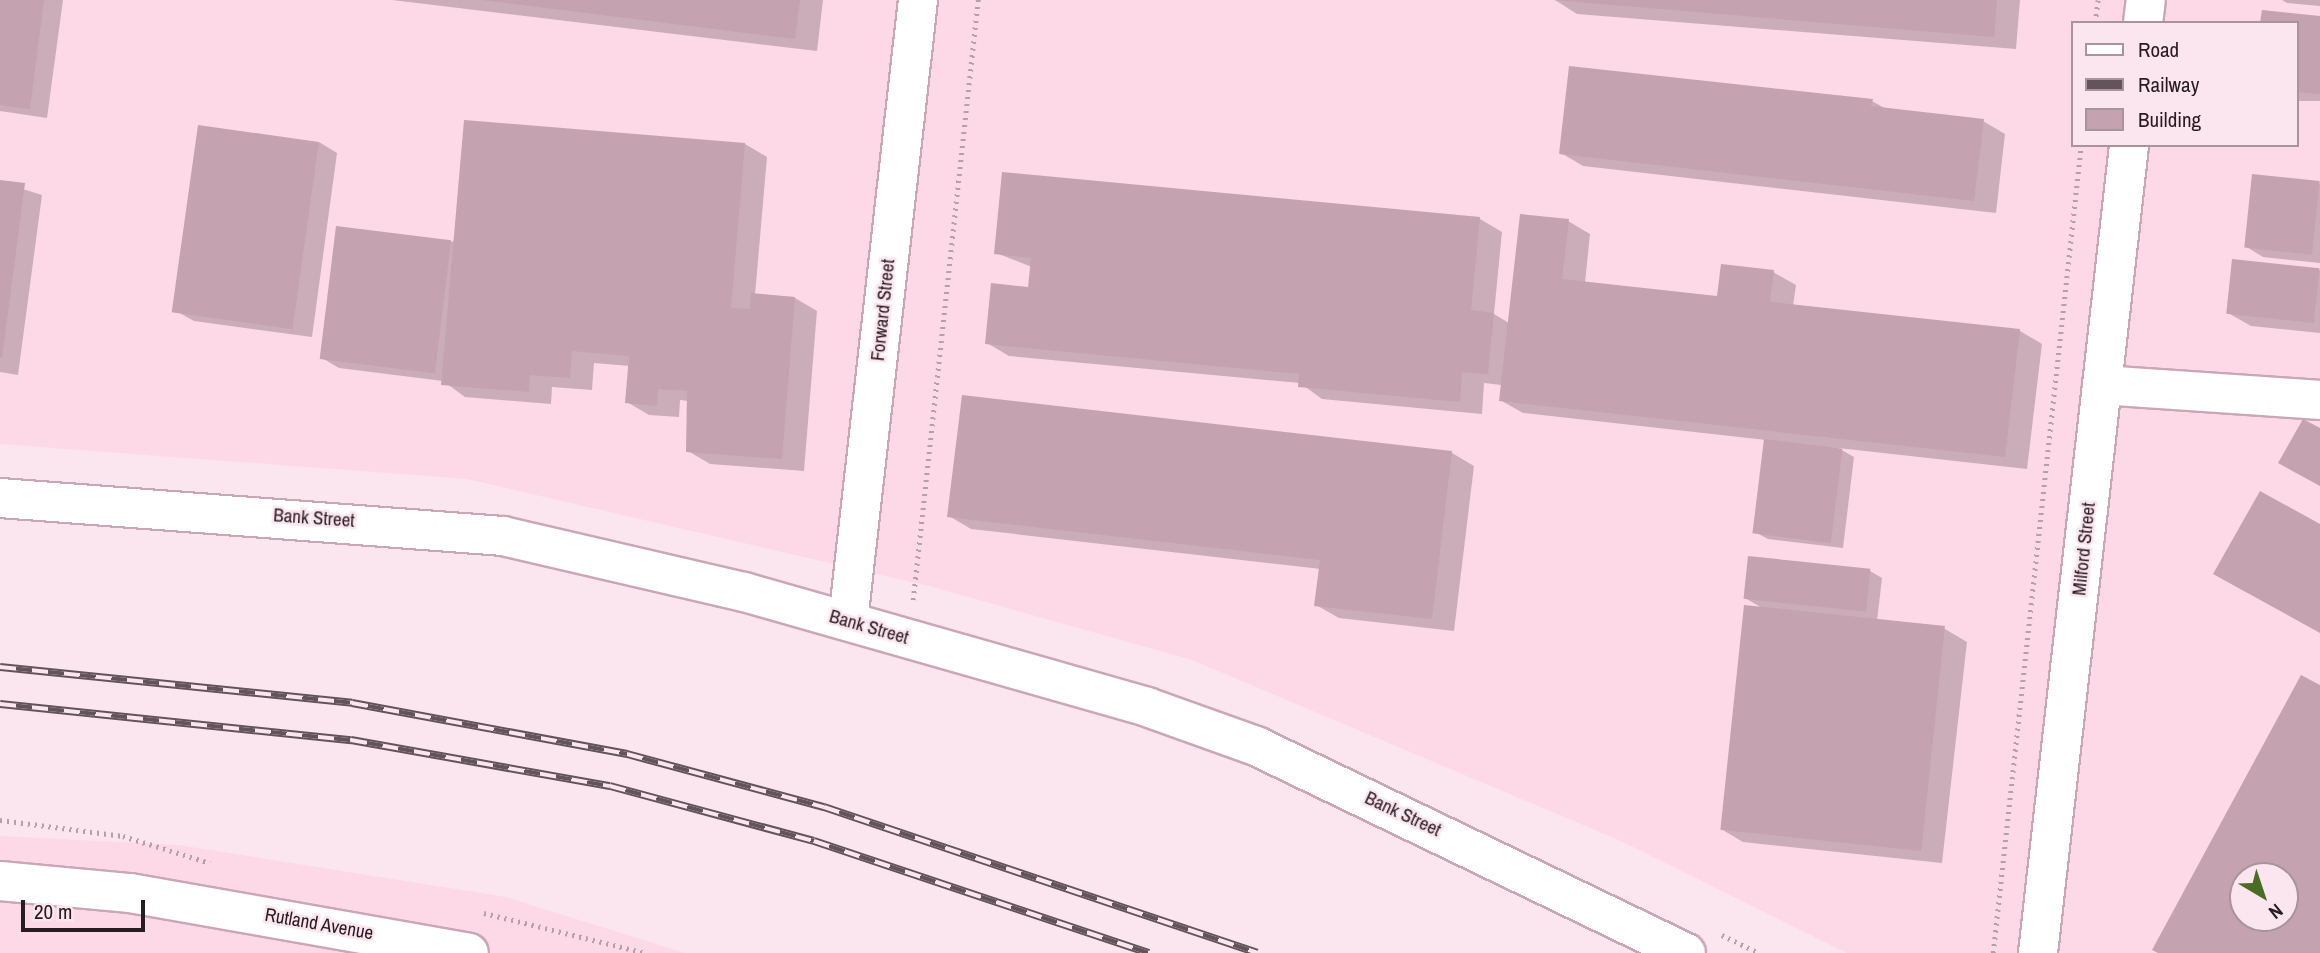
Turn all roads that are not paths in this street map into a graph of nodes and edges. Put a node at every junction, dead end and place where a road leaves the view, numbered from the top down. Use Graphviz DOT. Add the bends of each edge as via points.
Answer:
graph roads {
  1 [pos="918,0"];
  2 [pos="2146,0"];
  3 [pos="2143,21"];
  4 [pos="2129,147"];
  5 [pos="2102,385"];
  6 [pos="2320,400"];
  7 [pos="0,498"];
  8 [pos="848,621"];
  9 [pos="0,881"];
  10 [pos="1698,941"];
  11 [pos="469,953"];
  12 [pos="2038,953"];
  1 -- 8 [label="street, Forward Street"];
  2 -- 3 [label="street"];
  4 -- 5 [label="street, Milford Street"];
  5 -- 6 [label="street"];
  5 -- 12 [label="street, Milford Street"];
  7 -- 8 [label="street, Bank Street" via="503,536"];
  8 -- 10 [label="street, Bank Street" via="1147,707 1256,746"];
  9 -- 11 [label="street, Rutland Avenue" via="130,893"];
}
